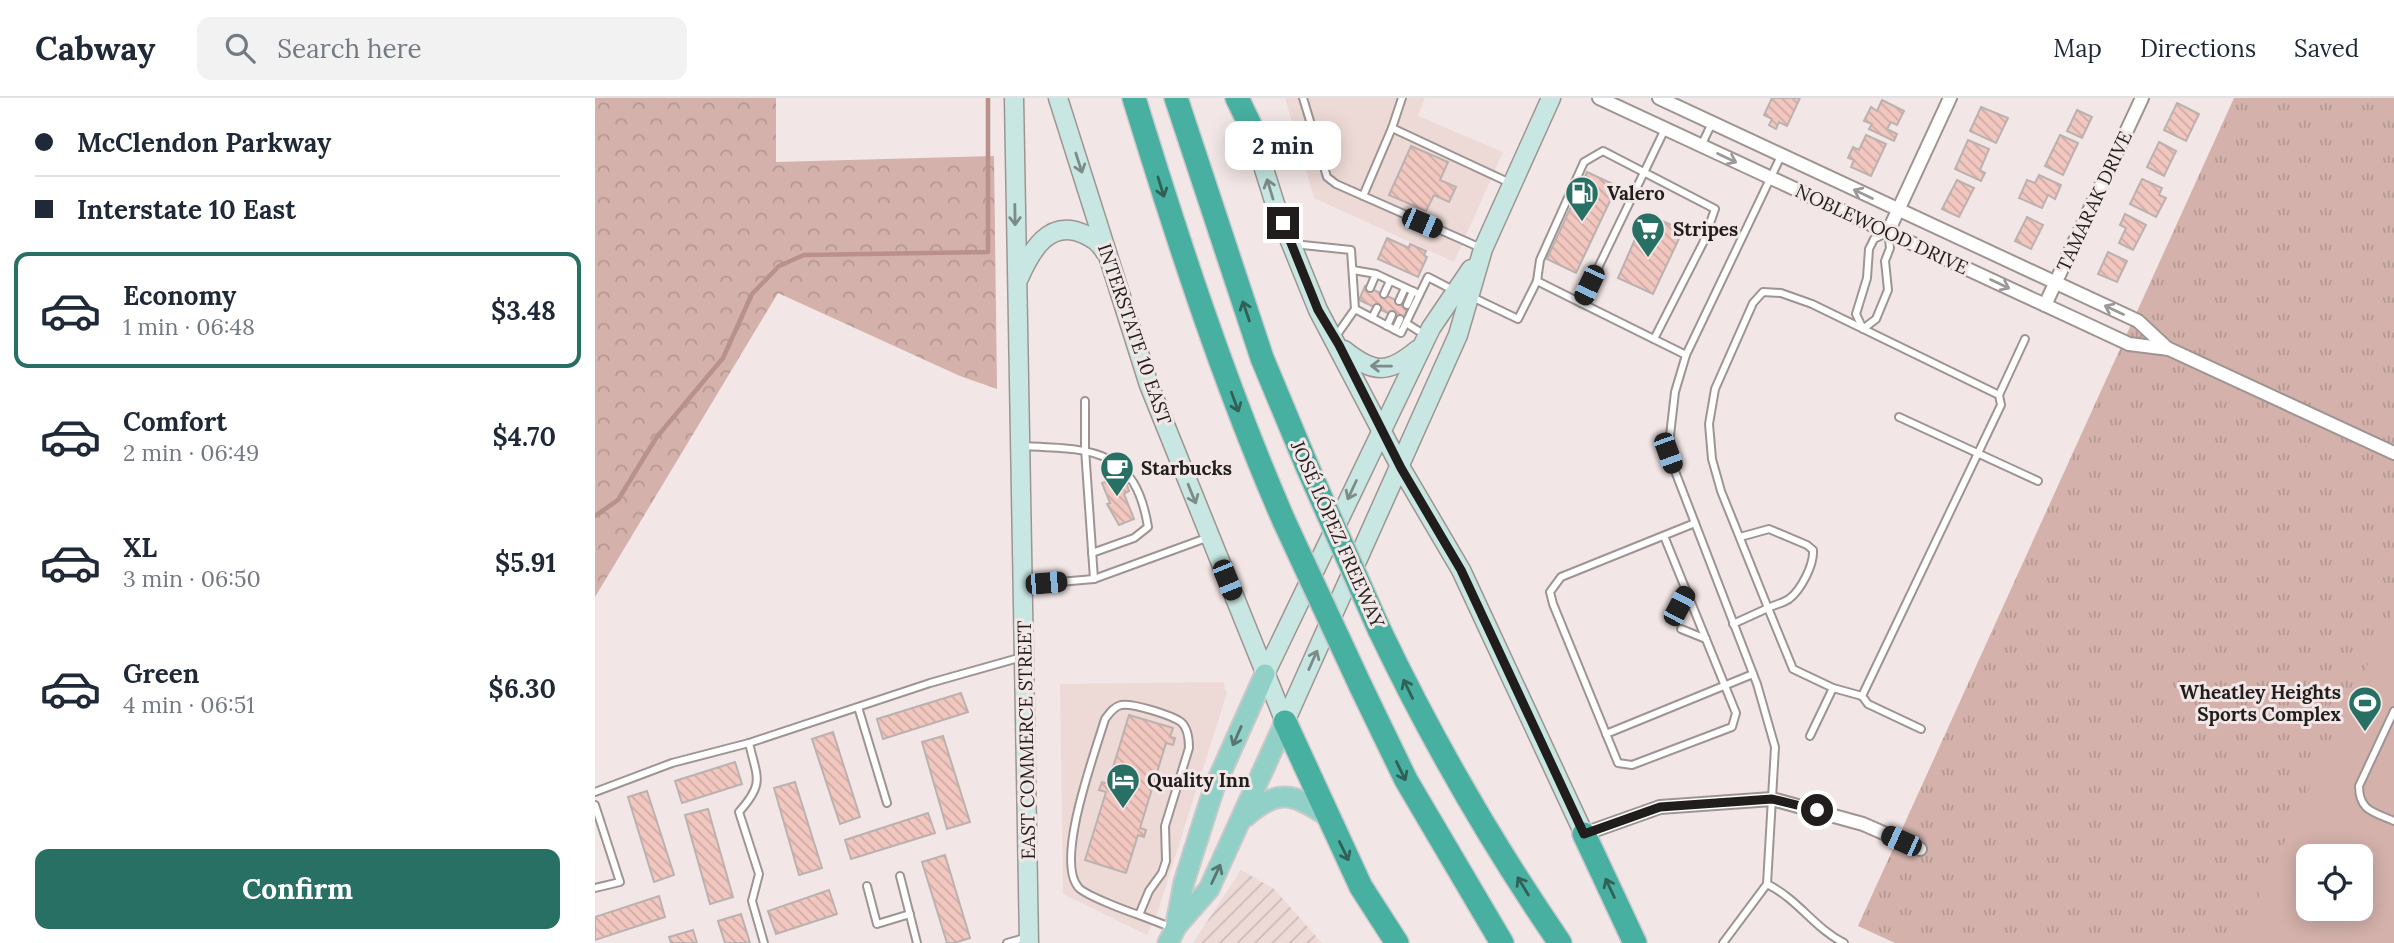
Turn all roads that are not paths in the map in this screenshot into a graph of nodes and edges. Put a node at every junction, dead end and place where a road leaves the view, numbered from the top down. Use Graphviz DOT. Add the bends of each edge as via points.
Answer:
graph roads {
  1 [pos="1014,98"];
  2 [pos="1058,98"];
  3 [pos="1134,98"];
  4 [pos="1176,98"];
  5 [pos="1239,98"];
  6 [pos="1303,98"];
  7 [pos="1402,98"];
  8 [pos="1551,98"];
  9 [pos="1599,98"];
  10 [pos="1659,98"];
  11 [pos="1950,98"];
  12 [pos="2142,98"];
  13 [pos="1712,123"];
  14 [pos="1392,128"];
  15 [pos="1665,129"];
  16 [pos="1253,131"];
  17 [pos="1701,146"];
  18 [pos="1781,156"];
  19 [pos="1643,174"];
  20 [pos="1771,178"];
  21 [pos="1511,184"];
  22 [pos="1363,196"];
  23 [pos="1898,210"];
  24 [pos="1888,232"];
  25 [pos="1291,244"];
  26 [pos="1482,253"];
  27 [pos="1109,259"];
  28 [pos="1353,270"];
  29 [pos="1375,274"];
  30 [pos="1390,281"];
  31 [pos="1537,281"];
  32 [pos="2056,283"];
  33 [pos="1016,285"];
  34 [pos="1370,288"];
  35 [pos="1405,288"];
  36 [pos="1416,293"];
  37 [pos="1463,294"];
  38 [pos="1384,295"];
  39 [pos="1399,301"];
  40 [pos="1363,302"];
  41 [pos="1581,303"];
  42 [pos="2045,304"];
  43 [pos="1407,305"];
  44 [pos="1377,308"];
  45 [pos="1357,310"];
  46 [pos="1392,315"];
  47 [pos="1372,318"];
  48 [pos="1403,321"];
  49 [pos="1387,326"];
  50 [pos="1863,330"];
  51 [pos="1654,339"];
  52 [pos="2025,339"];
  53 [pos="1425,340"];
  54 [pos="1337,342"];
  55 [pos="2169,349"];
  56 [pos="1686,355"];
  57 [pos="1999,395"];
  58 [pos="1085,401"];
  59 [pos="1899,417"];
  60 [pos="1381,428"];
  61 [pos="1019,446"];
  62 [pos="1085,449"];
  63 [pos="1979,453"];
  64 [pos="2394,453"];
  65 [pos="1401,468"];
  66 [pos="2038,481"];
  67 [pos="1695,523"];
  68 [pos="1664,536"];
  69 [pos="1209,537"];
  70 [pos="1739,537"];
  71 [pos="1092,553"];
  72 [pos="1094,579"];
  73 [pos="1022,585"];
  74 [pos="1687,592"];
  75 [pos="1768,608"];
  76 [pos="1677,618"];
  77 [pos="1733,624"];
  78 [pos="1681,629"];
  79 [pos="1706,639"];
  80 [pos="1024,656"];
  81 [pos="1265,674"];
  82 [pos="1753,674"];
  83 [pos="1725,686"];
  84 [pos="1832,688"];
  85 [pos="1862,696"];
  86 [pos="857,707"];
  87 [pos="2394,711"];
  88 [pos="1285,722"];
  89 [pos="1921,729"];
  90 [pos="1607,734"];
  91 [pos="1810,736"];
  92 [pos="749,743"];
  93 [pos="595,792"];
  94 [pos="1772,799"];
  95 [pos="887,803"];
  96 [pos="595,805"];
  97 [pos="1327,816"];
  98 [pos="1242,820"];
  99 [pos="2394,821"];
  100 [pos="1584,834"];
  101 [pos="1920,849"];
  102 [pos="900,876"];
  103 [pos="1767,884"];
  104 [pos="867,886"];
  105 [pos="595,888"];
  106 [pos="910,914"];
  107 [pos="1139,915"];
  108 [pos="1171,936"];
  109 [pos="1029,940"];
  110 [pos="764,943"];
  111 [pos="917,943"];
  112 [pos="1007,943"];
  113 [pos="1397,943"];
  114 [pos="1502,943"];
  115 [pos="1560,943"];
  116 [pos="1635,943"];
  117 [pos="1723,943"];
  118 [pos="1845,943"];
  1 -- 33 [label="main road, EAST COMMERCE STREET, one-way"];
  2 -- 27 [label="main road, INTERSTATE 10 EAST, one-way"];
  3 -- 114 [label="highway, one-way, bridge" via="1183,258 1248,438 1284,521 1406,780"];
  115 -- 4 [label="highway, JOSÉ LÓPEZ FREEWAY, one-way, bridge" via="1450,767 1379,629 1262,358"];
  5 -- 16 [label="highway"];
  6 -- 22 [label="lane" via="1327,177"];
  7 -- 14 [label="lane"];
  8 -- 21 [label="main road"];
  9 -- 15 [label="street, NOBLEWOOD DRIVE"];
  10 -- 13 [label="street, NOBLEWOOD DRIVE"];
  11 -- 23 [label="street"];
  12 -- 32 [label="street, TAMARAK DRIVE"];
  13 -- 17 [label="lane"];
  13 -- 18 [label="street, NOBLEWOOD DRIVE"];
  14 -- 21 [label="lane"];
  14 -- 22 [label="lane"];
  15 -- 17 [label="street, NOBLEWOOD DRIVE"];
  15 -- 19 [label="lane"];
  25 -- 16 [label="main road, one-way"];
  17 -- 20 [label="street, NOBLEWOOD DRIVE, one-way"];
  18 -- 20 [label="lane"];
  23 -- 18 [label="street, NOBLEWOOD DRIVE, one-way"];
  19 -- 31 [label="lane" via="1603,151 1584,162 1541,260"];
  19 -- 41 [label="lane"];
  19 -- 51 [label="lane" via="1715,209 1703,243"];
  20 -- 24 [label="street, NOBLEWOOD DRIVE"];
  20 -- 56 [label="lane"];
  21 -- 26 [label="main road"];
  22 -- 26 [label="lane"];
  23 -- 24 [label="street"];
  23 -- 32 [label="street, NOBLEWOOD DRIVE"];
  24 -- 42 [label="street, NOBLEWOOD DRIVE, one-way"];
  24 -- 50 [label="lane" via="1888,290 1876,319"];
  24 -- 50 [label="lane" via="1874,239 1870,249 1856,314"];
  25 -- 28 [label="lane" via="1351,250"];
  25 -- 54 [label="main road" via="1318,310"];
  26 -- 37 [label="main road"];
  27 -- 33 [label="main road" via="1098,241 1074,230 1061,230 1038,245"];
  27 -- 69 [label="main road, INTERSTATE 10 EAST, one-way" via="1149,385"];
  28 -- 29 [label="lane"];
  28 -- 45 [label="lane"];
  29 -- 30 [label="lane"];
  29 -- 34 [label="lane"];
  30 -- 35 [label="lane"];
  30 -- 38 [label="lane"];
  31 -- 37 [label="lane" via="1517,319"];
  31 -- 41 [label="lane"];
  32 -- 42 [label="street, TAMARAK DRIVE"];
  55 -- 32 [label="street, NOBLEWOOD DRIVE, one-way" via="2138,321"];
  33 -- 61 [label="main road, EAST COMMERCE STREET"];
  35 -- 36 [label="lane"];
  35 -- 39 [label="lane"];
  36 -- 37 [label="lane" via="1428,277"];
  36 -- 43 [label="lane"];
  36 -- 48 [label="lane"];
  37 -- 53 [label="main road"];
  37 -- 65 [label="main road" via="1458,335"];
  40 -- 45 [label="lane"];
  41 -- 51 [label="lane"];
  42 -- 55 [label="street, NOBLEWOOD DRIVE" via="2129,344"];
  44 -- 47 [label="lane"];
  45 -- 47 [label="lane"];
  45 -- 54 [label="lane"];
  46 -- 49 [label="lane"];
  47 -- 49 [label="lane"];
  48 -- 49 [label="lane" via="1401,333"];
  48 -- 53 [label="lane"];
  50 -- 57 [label="lane"];
  50 -- 70 [label="lane" via="1781,293 1763,292 1753,303 1715,389 1709,424 1715,469"];
  51 -- 56 [label="lane"];
  52 -- 57 [label="lane"];
  53 -- 54 [label="main road, one-way" via="1399,364 1386,369 1358,361"];
  53 -- 60 [label="main road"];
  54 -- 60 [label="main road"];
  55 -- 64 [label="street, NOBLEWOOD DRIVE"];
  56 -- 67 [label="lane" via="1675,392 1668,453"];
  57 -- 63 [label="lane" via="2001,405"];
  58 -- 62 [label="lane"];
  59 -- 63 [label="lane"];
  60 -- 65 [label="main road"];
  60 -- 81 [label="main road, one-way"];
  61 -- 62 [label="lane"];
  61 -- 73 [label="main road, EAST COMMERCE STREET"];
  62 -- 71 [label="lane"];
  62 -- 71 [label="lane" via="1124,468 1148,527 1133,538"];
  63 -- 66 [label="lane"];
  63 -- 85 [label="lane"];
  88 -- 65 [label="main road, one-way"];
  65 -- 100 [label="main road" via="1461,570"];
  67 -- 68 [label="lane"];
  67 -- 77 [label="lane"];
  68 -- 74 [label="lane"];
  68 -- 90 [label="lane" via="1560,577 1550,592"];
  69 -- 72 [label="lane"];
  69 -- 81 [label="main road, INTERSTATE 10 EAST"];
  70 -- 75 [label="lane"];
  70 -- 75 [label="lane" via="1769,529 1813,550 1814,558 1790,599"];
  71 -- 72 [label="lane"];
  72 -- 73 [label="lane"];
  73 -- 80 [label="main road, EAST COMMERCE STREET"];
  74 -- 76 [label="lane"];
  74 -- 79 [label="lane"];
  75 -- 77 [label="lane"];
  75 -- 84 [label="lane" via="1793,669"];
  77 -- 82 [label="lane"];
  78 -- 79 [label="lane"];
  79 -- 83 [label="lane"];
  80 -- 86 [label="lane"];
  80 -- 109 [label="main road, EAST COMMERCE STREET"];
  81 -- 88 [label="main road, INTERSTATE 10 EAST"];
  81 -- 108 [label="main road, one-way" via="1214,788"];
  82 -- 83 [label="lane"];
  82 -- 94 [label="lane" via="1775,747"];
  83 -- 90 [label="lane"];
  83 -- 90 [label="lane" via="1736,713 1732,727 1632,765 1618,764"];
  84 -- 85 [label="lane"];
  84 -- 91 [label="lane"];
  85 -- 89 [label="lane" via="1868,704"];
  86 -- 92 [label="lane"];
  86 -- 95 [label="lane"];
  87 -- 99 [label="lane" via="2359,786 2359,799 2365,808"];
  88 -- 97 [label="highway"];
  88 -- 98 [label="main road"];
  92 -- 93 [label="lane" via="672,763"];
  92 -- 110 [label="lane" via="758,782 754,795 739,812 759,874 752,901"];
  94 -- 100 [label="street" via="1660,807"];
  94 -- 101 [label="street" via="1863,824"];
  94 -- 103 [label="lane"];
  96 -- 105 [label="lane" via="620,882"];
  97 -- 98 [label="main road" via="1298,798 1285,796 1259,804"];
  97 -- 113 [label="highway, one-way" via="1361,887"];
  108 -- 98 [label="main road, one-way" via="1209,889"];
  116 -- 100 [label="highway, one-way"];
  102 -- 106 [label="lane"];
  103 -- 117 [label="lane"];
  103 -- 118 [label="lane" via="1786,893 1826,934"];
  104 -- 106 [label="lane" via="877,925"];
  106 -- 111 [label="lane"];
  107 -- 107 [label="lane" via="1166,861 1165,826 1189,748 1182,723 1123,704 1105,719 1071,835 1072,873 1079,889"];
  107 -- 108 [label="lane"];
  109 -- 112 [label="lane"];
}
